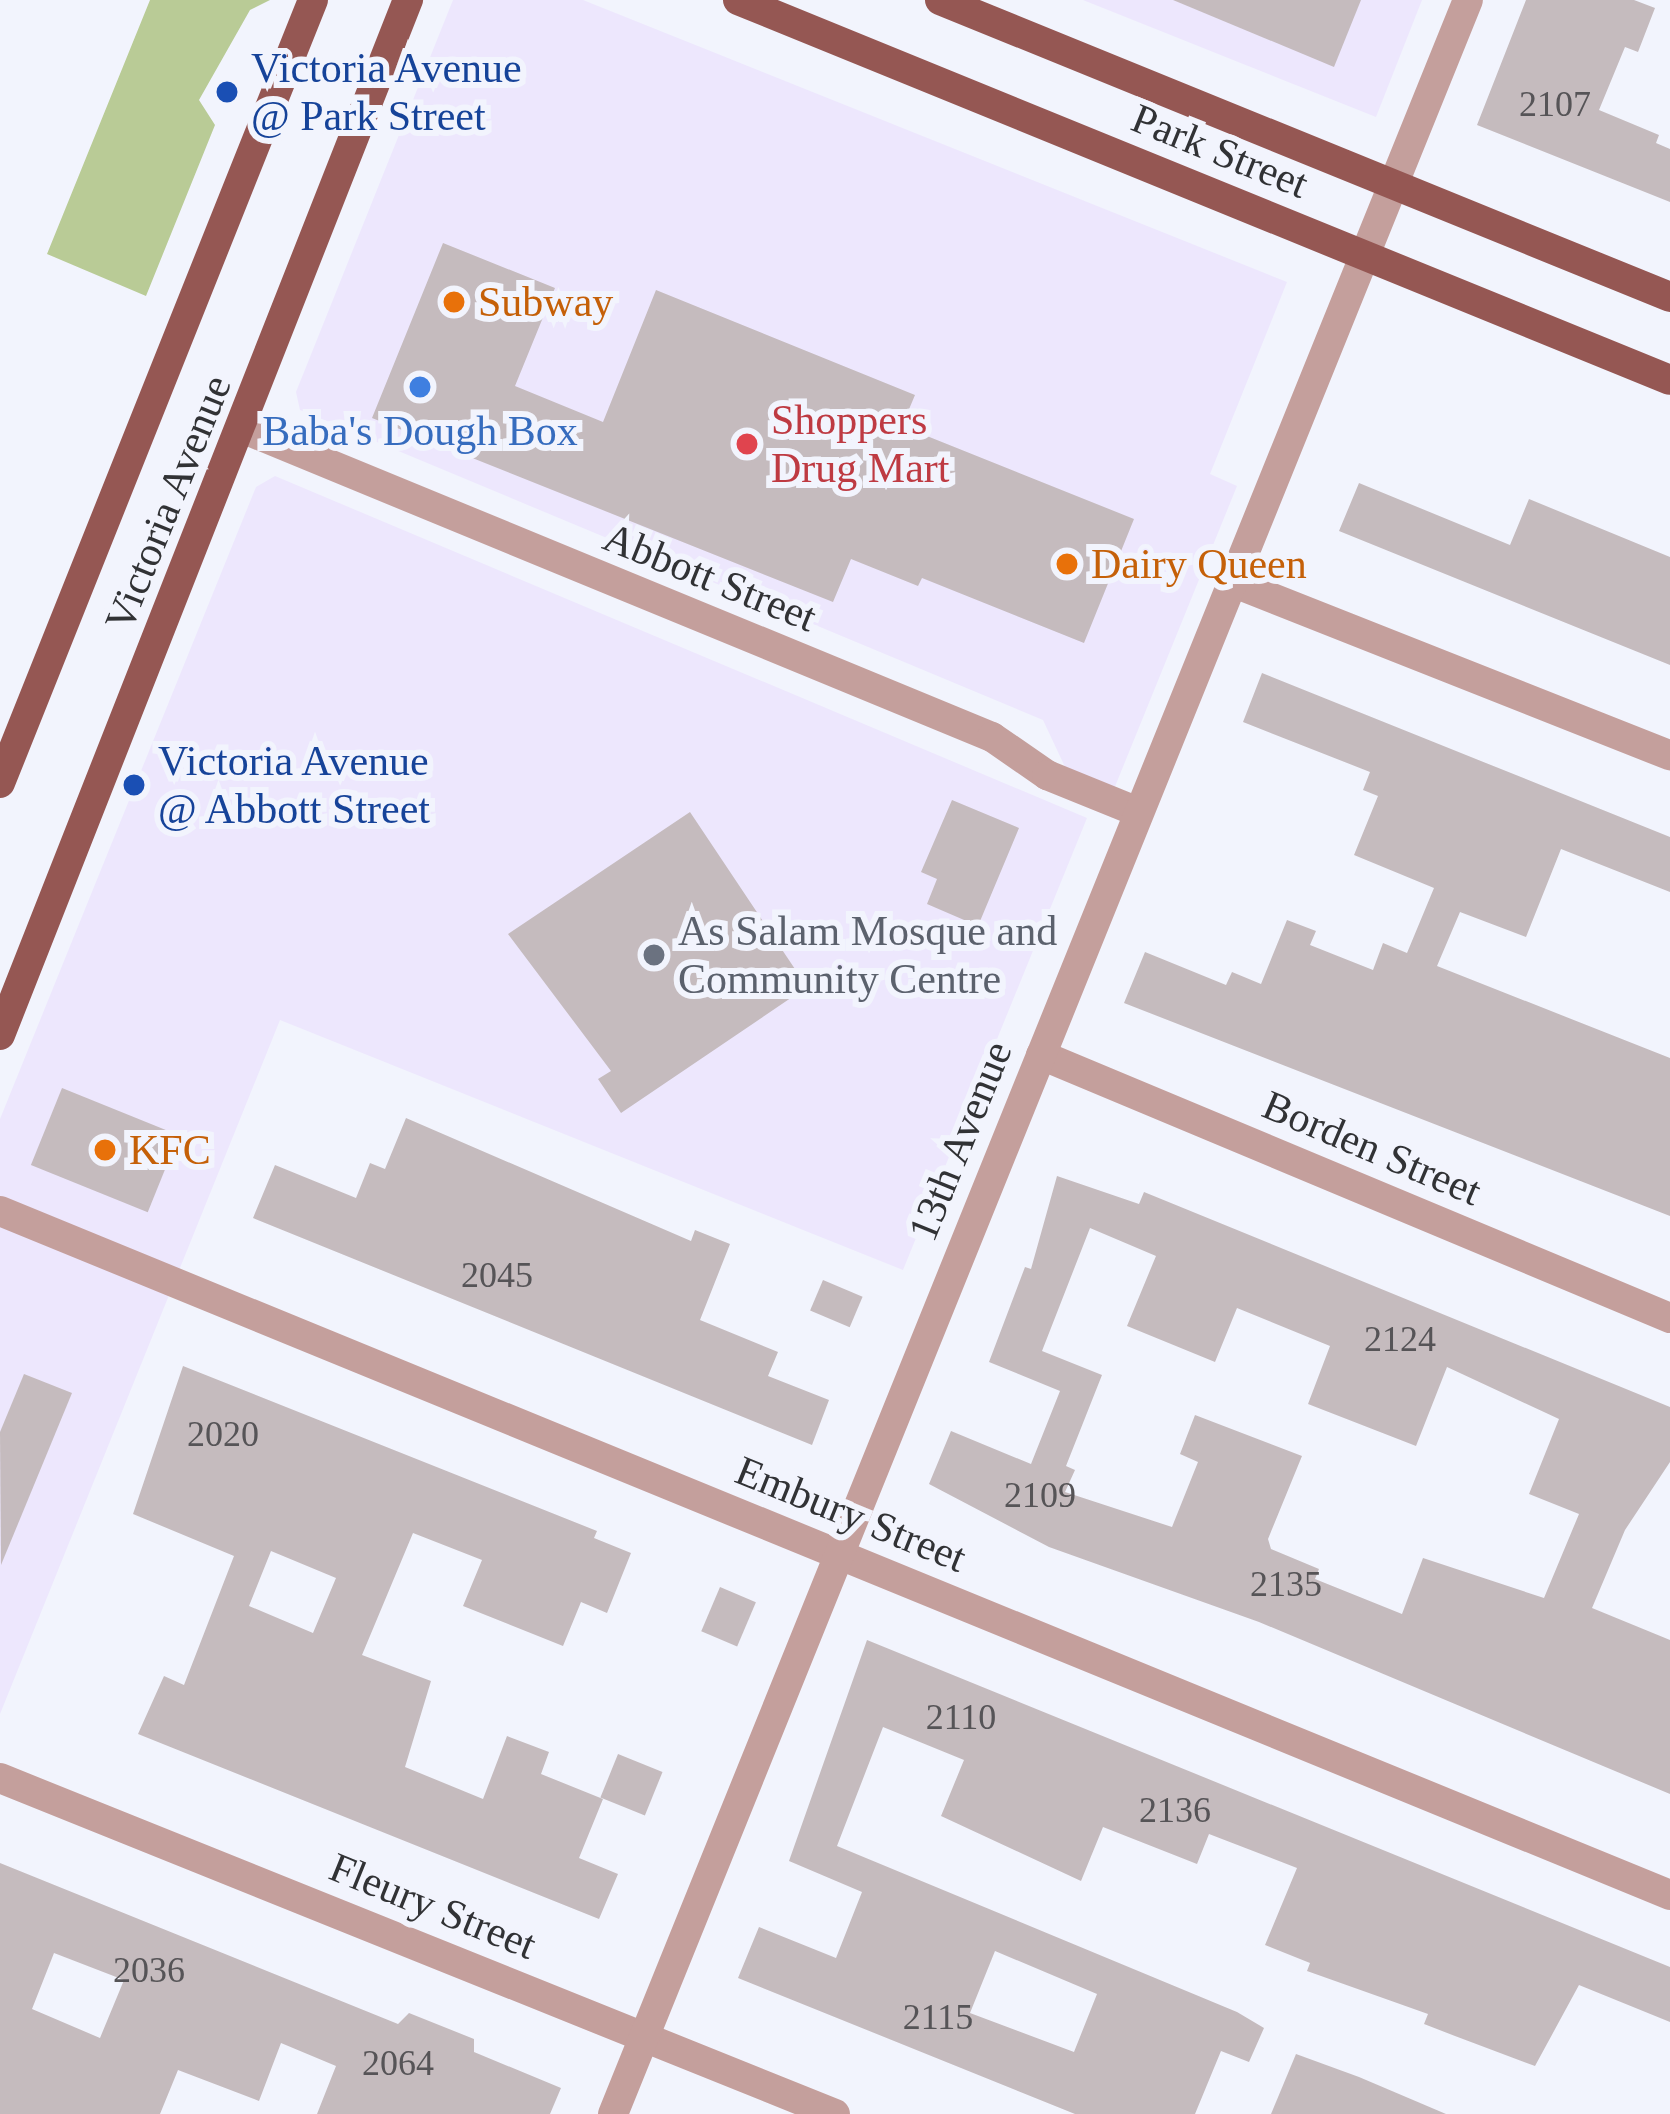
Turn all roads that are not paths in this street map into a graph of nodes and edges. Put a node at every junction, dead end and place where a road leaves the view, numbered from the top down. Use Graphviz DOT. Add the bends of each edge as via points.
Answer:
graph roads {
  1 [pos="313,0"];
  2 [pos="408,0"];
  3 [pos="738,0"];
  4 [pos="940,0"];
  5 [pos="1468,0"];
  6 [pos="1392,185"];
  7 [pos="1364,256"];
  8 [pos="1670,297"];
  9 [pos="1670,380"];
  10 [pos="244,429"];
  11 [pos="1232,582"];
  12 [pos="1670,755"];
  13 [pos="0,783"];
  14 [pos="1138,812"];
  15 [pos="0,1035"];
  16 [pos="1041,1054"];
  17 [pos="0,1211"];
  18 [pos="1670,1318"];
  19 [pos="838,1555"];
  20 [pos="0,1778"];
  21 [pos="1670,1895"];
  22 [pos="644,2036"];
  23 [pos="613,2114"];
  24 [pos="835,2114"];
  1 -- 13 [label="main road, Victoria Avenue"];
  2 -- 10 [label="main road, Victoria Avenue"];
  3 -- 7 [label="main road, Park Street"];
  4 -- 6 [label="main road, Park Street"];
  5 -- 6 [label="street, 13th Avenue"];
  6 -- 7 [label="street, 13th Avenue"];
  6 -- 8 [label="main road, Park Street"];
  7 -- 9 [label="main road, Park Street"];
  7 -- 11 [label="street, 13th Avenue"];
  10 -- 14 [label="street, Abbott Street" via="992,737 1047,775"];
  10 -- 15 [label="main road, Victoria Avenue"];
  11 -- 12 [label="street"];
  11 -- 14 [label="street, 13th Avenue"];
  14 -- 16 [label="street, 13th Avenue"];
  16 -- 18 [label="street, Borden Street"];
  16 -- 19 [label="street, 13th Avenue"];
  17 -- 19 [label="street, Embury Street"];
  19 -- 21 [label="street, Embury Street"];
  19 -- 22 [label="street, 13th Avenue"];
  20 -- 22 [label="street, Fleury Street"];
  22 -- 23 [label="street, 13th Avenue"];
  22 -- 24 [label="street, Fleury Street"];
}
